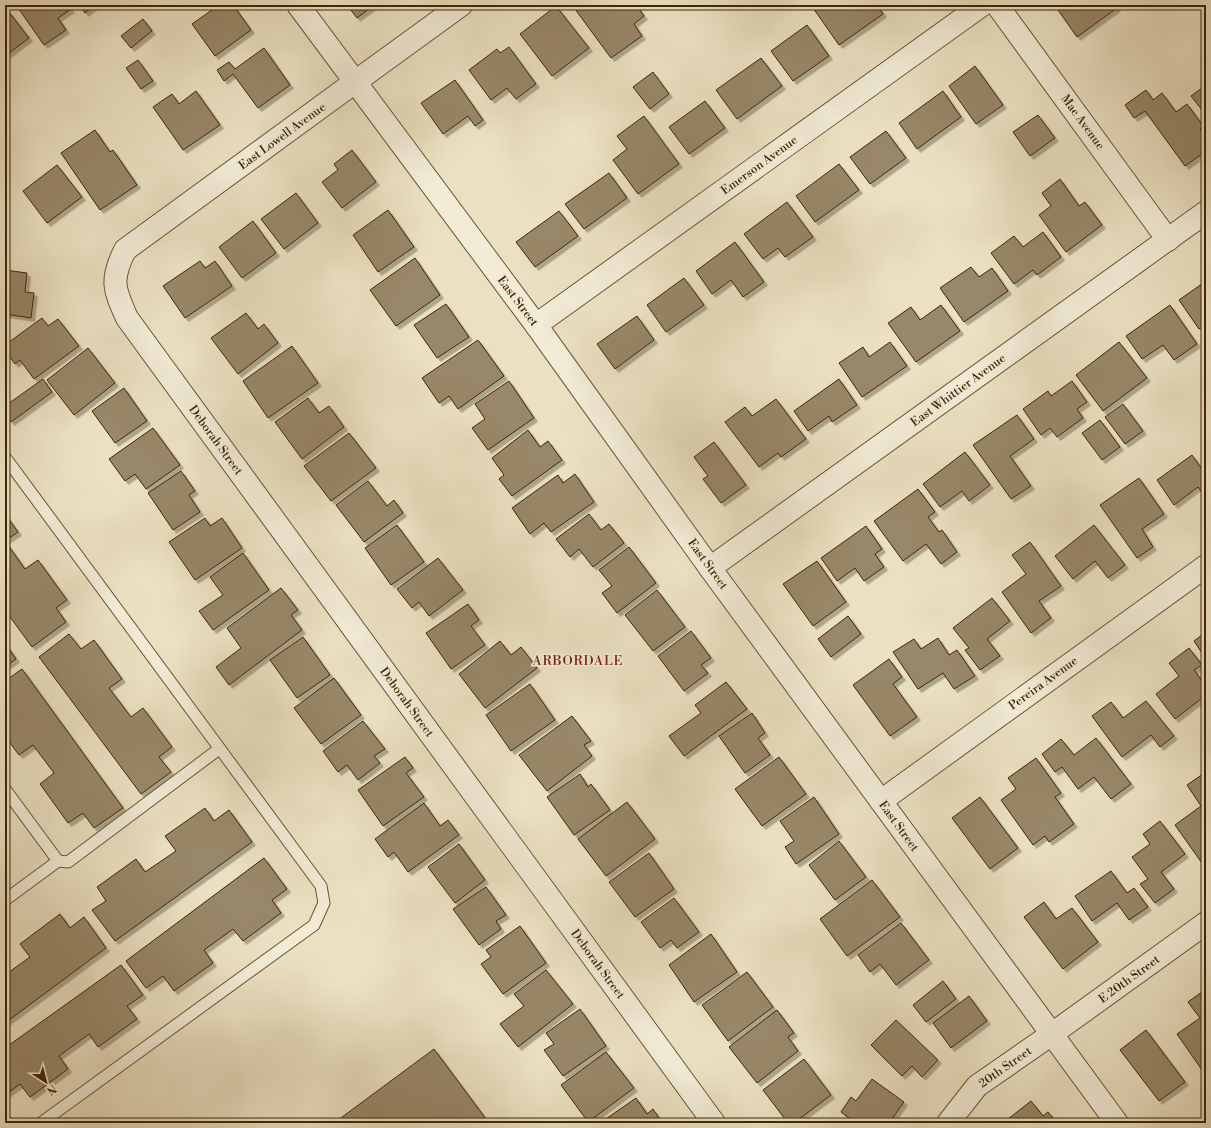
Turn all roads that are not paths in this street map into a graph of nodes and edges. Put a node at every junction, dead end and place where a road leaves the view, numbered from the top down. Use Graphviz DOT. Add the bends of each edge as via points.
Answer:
graph roads {
  1 [pos="298,5"];
  2 [pos="461,5"];
  3 [pos="982,5"];
  4 [pos="997,5"];
  5 [pos="355,82"];
  6 [pos="1206,212"];
  7 [pos="1168,240"];
  8 [pos="115,275"];
  9 [pos="536,325"];
  10 [pos="5,457"];
  11 [pos="1206,566"];
  12 [pos="710,568"];
  13 [pos="219,749"];
  14 [pos="5,789"];
  15 [pos="881,801"];
  16 [pos="58,861"];
  17 [pos="5,900"];
  18 [pos="1206,923"];
  19 [pos="1052,1034"];
  20 [pos="41,1123"];
  21 [pos="714,1123"];
  22 [pos="948,1123"];
  23 [pos="1117,1123"];
  1 -- 5 [label="street, East Street"];
  2 -- 5 [label="street, East Lowell Avenue"];
  3 -- 9 [label="street, Emerson Avenue"];
  4 -- 7 [label="street, Mae Avenue"];
  5 -- 8 [label="street, East Lowell Avenue" via="125,250 116,267"];
  5 -- 9 [label="street, East Street"];
  6 -- 7 [label="street, East Whittier Avenue"];
  7 -- 12 [label="street, East Whittier Avenue"];
  8 -- 21 [label="street, Deborah Street" via="116,293 127,318"];
  9 -- 12 [label="street, East Street"];
  10 -- 13 [label="lane"];
  11 -- 15 [label="street, Pereira Avenue"];
  12 -- 15 [label="street, East Street"];
  13 -- 16 [label="lane" via="68,862"];
  13 -- 20 [label="lane" via="321,886 324,903 314,925"];
  14 -- 16 [label="lane"];
  15 -- 19 [label="street, East Street"];
  16 -- 17 [label="lane"];
  18 -- 19 [label="street, E 20th Street"];
  19 -- 22 [label="street, 20th Street" via="977,1086"];
  19 -- 23 [label="street, East Street"];
}
